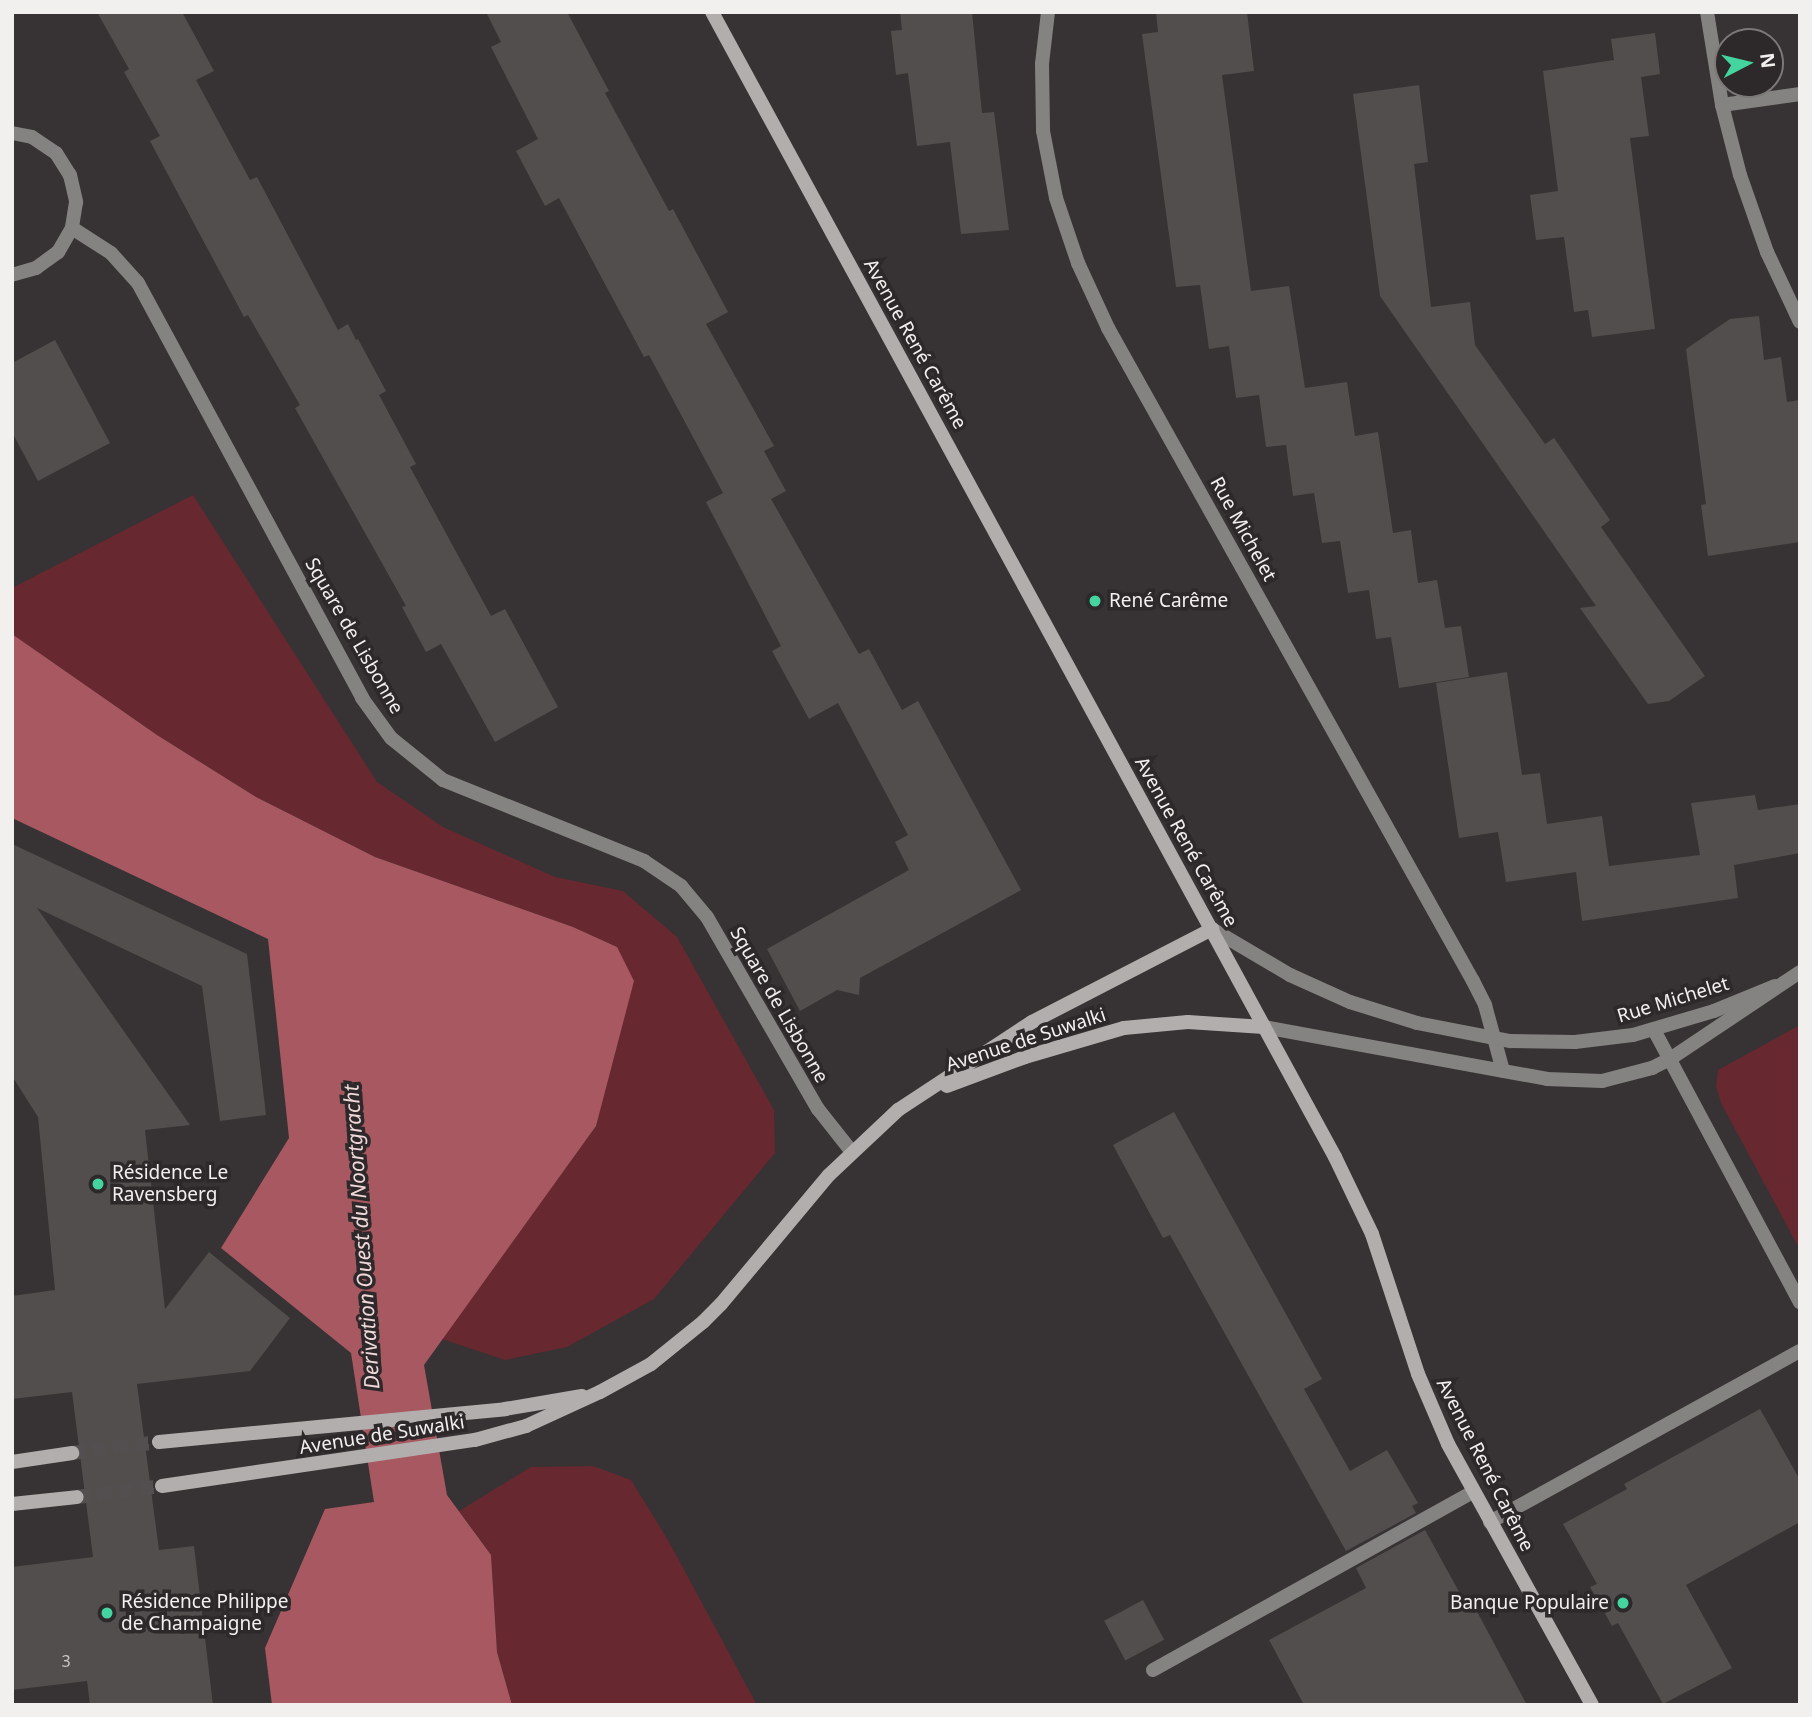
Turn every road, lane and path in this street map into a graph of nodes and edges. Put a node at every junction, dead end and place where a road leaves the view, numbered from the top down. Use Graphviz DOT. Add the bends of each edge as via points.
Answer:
graph roads {
  1 [pos="712,12"];
  2 [pos="1048,12"];
  3 [pos="1707,12"];
  4 [pos="1800,94"];
  5 [pos="1722,105"];
  6 [pos="12,132"];
  7 [pos="72,228"];
  8 [pos="12,275"];
  9 [pos="1800,322"];
  10 [pos="1212,929"];
  11 [pos="1800,972"];
  12 [pos="1775,986"];
  13 [pos="1264,1027"];
  14 [pos="1654,1030"];
  15 [pos="1495,1039"];
  16 [pos="1670,1059"];
  17 [pos="1503,1071"];
  18 [pos="927,1093"];
  19 [pos="852,1152"];
  20 [pos="1800,1302"];
  21 [pos="1800,1351"];
  22 [pos="600,1392"];
  23 [pos="159,1442"];
  24 [pos="72,1453"];
  25 [pos="12,1462"];
  26 [pos="162,1486"];
  27 [pos="1473,1492"];
  28 [pos="77,1497"];
  29 [pos="12,1504"];
  30 [pos="1490,1522"];
  31 [pos="1153,1670"];
  32 [pos="1592,1705"];
  1 -- 10 [label="street, Avenue René Carême"];
  2 -- 15 [label="street, Rue Michelet" via="1042,64 1043,131 1056,198 1078,263 1108,328 1473,981"];
  3 -- 5 [label="street"];
  4 -- 5 [label="street"];
  5 -- 9 [label="street" via="1753,215"];
  6 -- 7 [label="street" via="44,144 64,163 75,188"];
  7 -- 8 [label="street" via="48,261"];
  7 -- 19 [label="street, Square de Lisbonne" via="111,253 138,283 362,698 391,738 425,768 460,789 644,861 681,886 707,917 802,1084"];
  10 -- 13 [label="street, Avenue René Carême"];
  10 -- 15 [label="street, Rue Michelet" via="1341,999 1418,1023"];
  10 -- 18 [label="street, Avenue de Suwalki" via="1032,1022"];
  11 -- 12 [label="street, Rue Michelet"];
  12 -- 14 [label="street, Rue Michelet"];
  12 -- 16 [label="street, Rue Michelet"];
  13 -- 17 [label="street, Rue Michelet"];
  13 -- 18 [label="street, Avenue de Suwalki" via="1188,1022 1124,1028"];
  13 -- 27 [label="street, Avenue René Carême" via="1364,1216 1426,1396"];
  14 -- 15 [label="street, Rue Michelet" via="1575,1042"];
  14 -- 16 [label="street"];
  15 -- 17 [label="street, Rue Michelet"];
  16 -- 17 [label="street, Rue Michelet" via="1602,1080 1558,1080"];
  16 -- 20 [label="street"];
  18 -- 19 [label="street, Avenue de Suwalki" via="898,1110"];
  19 -- 22 [label="street, Avenue de Suwalki" via="712,1313 651,1364"];
  21 -- 30 [label="street"];
  22 -- 23 [label="street, Avenue de Suwalki" via="347,1426"];
  22 -- 26 [label="street, Avenue de Suwalki" via="526,1426 449,1445"];
  24 -- 25 [label="street"];
  27 -- 30 [label="street, Avenue René Carême"];
  27 -- 31 [label="street"];
  28 -- 29 [label="street"];
  30 -- 32 [label="street, Avenue René Carême"];
}
